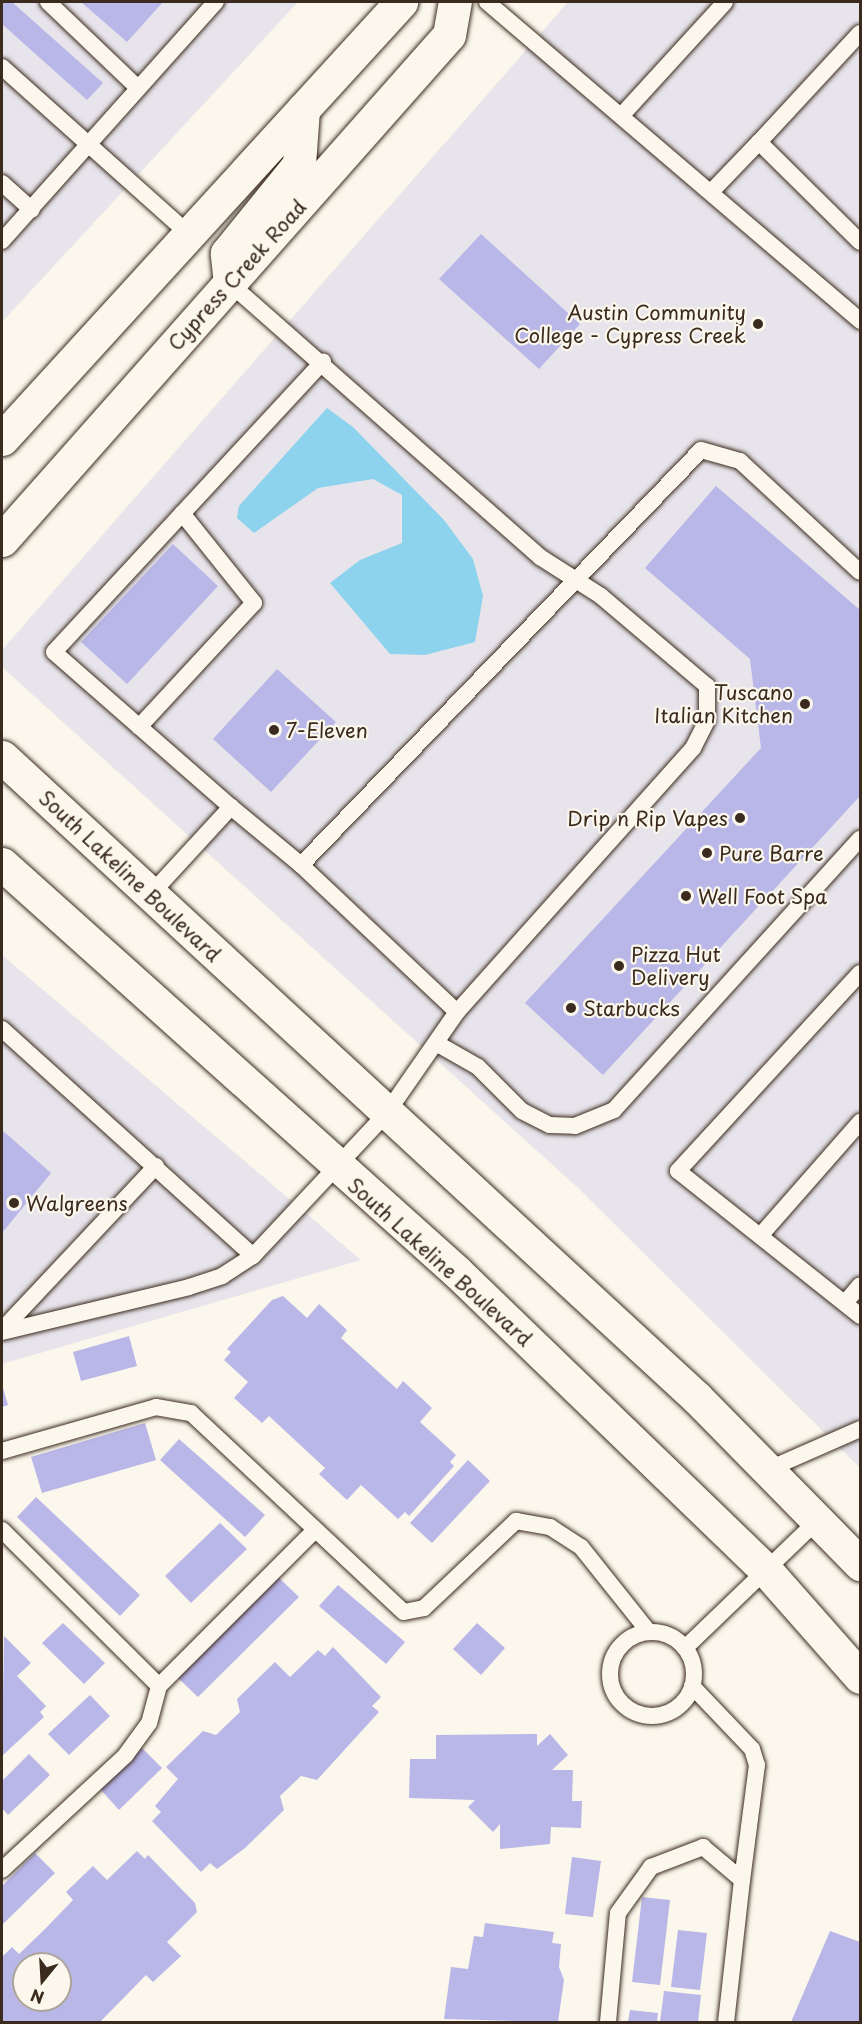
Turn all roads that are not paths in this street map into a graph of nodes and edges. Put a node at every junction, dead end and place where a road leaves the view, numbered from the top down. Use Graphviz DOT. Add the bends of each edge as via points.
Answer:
graph roads {
  1 [pos="48,2"];
  2 [pos="216,2"];
  3 [pos="401,2"];
  4 [pos="455,2"];
  5 [pos="487,2"];
  6 [pos="725,2"];
  7 [pos="861,33"];
  8 [pos="2,67"];
  9 [pos="137,87"];
  10 [pos="303,109"];
  11 [pos="621,116"];
  12 [pos="759,142"];
  13 [pos="86,144"];
  14 [pos="2,183"];
  15 [pos="711,192"];
  16 [pos="32,210"];
  17 [pos="190,235"];
  18 [pos="2,241"];
  19 [pos="861,242"];
  20 [pos="230,284"];
  21 [pos="861,321"];
  22 [pos="323,362"];
  23 [pos="2,439"];
  24 [pos="182,513"];
  25 [pos="2,540"];
  26 [pos="861,572"];
  27 [pos="573,580"];
  28 [pos="139,727"];
  29 [pos="2,757"];
  30 [pos="231,807"];
  31 [pos="861,839"];
  32 [pos="2,864"];
  33 [pos="301,865"];
  34 [pos="150,895"];
  35 [pos="860,975"];
  36 [pos="457,1012"];
  37 [pos="2,1029"];
  38 [pos="436,1043"];
  39 [pos="386,1114"];
  40 [pos="861,1122"];
  41 [pos="156,1166"];
  42 [pos="335,1167"];
  43 [pos="760,1236"];
  44 [pos="253,1256"];
  45 [pos="861,1285"];
  46 [pos="844,1304"];
  47 [pos="861,1316"];
  48 [pos="2,1331"];
  49 [pos="861,1429"];
  50 [pos="2,1451"];
  51 [pos="770,1469"];
  52 [pos="819,1519"];
  53 [pos="2,1530"];
  54 [pos="314,1531"];
  55 [pos="861,1564"];
  56 [pos="764,1568"];
  57 [pos="648,1631"];
  58 [pos="685,1648"];
  59 [pos="861,1677"];
  60 [pos="159,1686"];
  61 [pos="692,1686"];
  62 [pos="2,1870"];
  63 [pos="742,1880"];
  64 [pos="609,2022"];
  65 [pos="726,2022"];
  1 -- 9 [label="lane"];
  2 -- 9 [label="lane"];
  3 -- 10 [label="main road"];
  4 -- 20 [label="main road, Cypress Creek Road" via="449,35"];
  5 -- 11 [label="lane"];
  6 -- 11 [label="lane"];
  7 -- 12 [label="lane"];
  8 -- 13 [label="lane"];
  9 -- 13 [label="lane"];
  10 -- 17 [label="main road"];
  10 -- 20 [label="main road" via="299,164 226,254"];
  11 -- 15 [label="lane"];
  12 -- 15 [label="lane"];
  12 -- 19 [label="lane"];
  13 -- 16 [label="lane"];
  13 -- 17 [label="lane"];
  14 -- 16 [label="lane"];
  15 -- 21 [label="lane"];
  16 -- 18 [label="lane"];
  17 -- 23 [label="main road"];
  20 -- 22 [label="lane"];
  20 -- 25 [label="main road, Cypress Creek Road"];
  22 -- 24 [label="lane"];
  22 -- 27 [label="lane" via="540,557"];
  24 -- 28 [label="lane" via="254,603"];
  24 -- 28 [label="lane" via="54,652"];
  26 -- 27 [label="lane" via="740,461 701,450"];
  27 -- 33 [label="lane"];
  27 -- 36 [label="lane" via="601,596 707,686 707,720 693,748"];
  28 -- 30 [label="lane"];
  29 -- 34 [label="main road, South Lakeline Boulevard"];
  30 -- 33 [label="lane"];
  30 -- 34 [label="lane"];
  31 -- 38 [label="lane" via="614,1110 575,1126 550,1125 522,1111 478,1067"];
  32 -- 42 [label="main road, South Lakeline Boulevard"];
  33 -- 36 [label="lane"];
  34 -- 39 [label="main road, South Lakeline Boulevard"];
  35 -- 43 [label="lane" via="678,1171"];
  36 -- 38 [label="lane"];
  37 -- 41 [label="lane"];
  38 -- 39 [label="lane"];
  39 -- 42 [label="lane"];
  39 -- 51 [label="main road, South Lakeline Boulevard"];
  40 -- 43 [label="lane"];
  41 -- 44 [label="lane"];
  41 -- 48 [label="lane"];
  42 -- 44 [label="lane"];
  42 -- 56 [label="main road, South Lakeline Boulevard" via="457,1272"];
  43 -- 46 [label="lane"];
  44 -- 48 [label="lane" via="222,1276 189,1287"];
  45 -- 46 [label="lane"];
  46 -- 47 [label="lane"];
  49 -- 51 [label="lane"];
  50 -- 54 [label="lane" via="156,1407 191,1413"];
  51 -- 52 [label="main road, South Lakeline Boulevard"];
  52 -- 55 [label="main road, South Lakeline Boulevard"];
  52 -- 56 [label="lane"];
  53 -- 60 [label="lane"];
  54 -- 57 [label="lane" via="404,1612 424,1608 516,1521 550,1527 581,1547"];
  54 -- 60 [label="lane"];
  56 -- 58 [label="lane"];
  56 -- 59 [label="main road, South Lakeline Boulevard"];
  57 -- 58 [label="lane" via="669,1635"];
  57 -- 61 [label="lane" via="622,1643 611,1660 616,1697 640,1714 663,1714 678,1707"];
  58 -- 61 [label="lane" via="694,1675"];
  60 -- 62 [label="lane" via="149,1724 126,1755"];
  61 -- 63 [label="lane" via="752,1749 757,1765"];
  63 -- 64 [label="lane" via="703,1847 651,1867 618,1913"];
  63 -- 65 [label="lane"];
}
